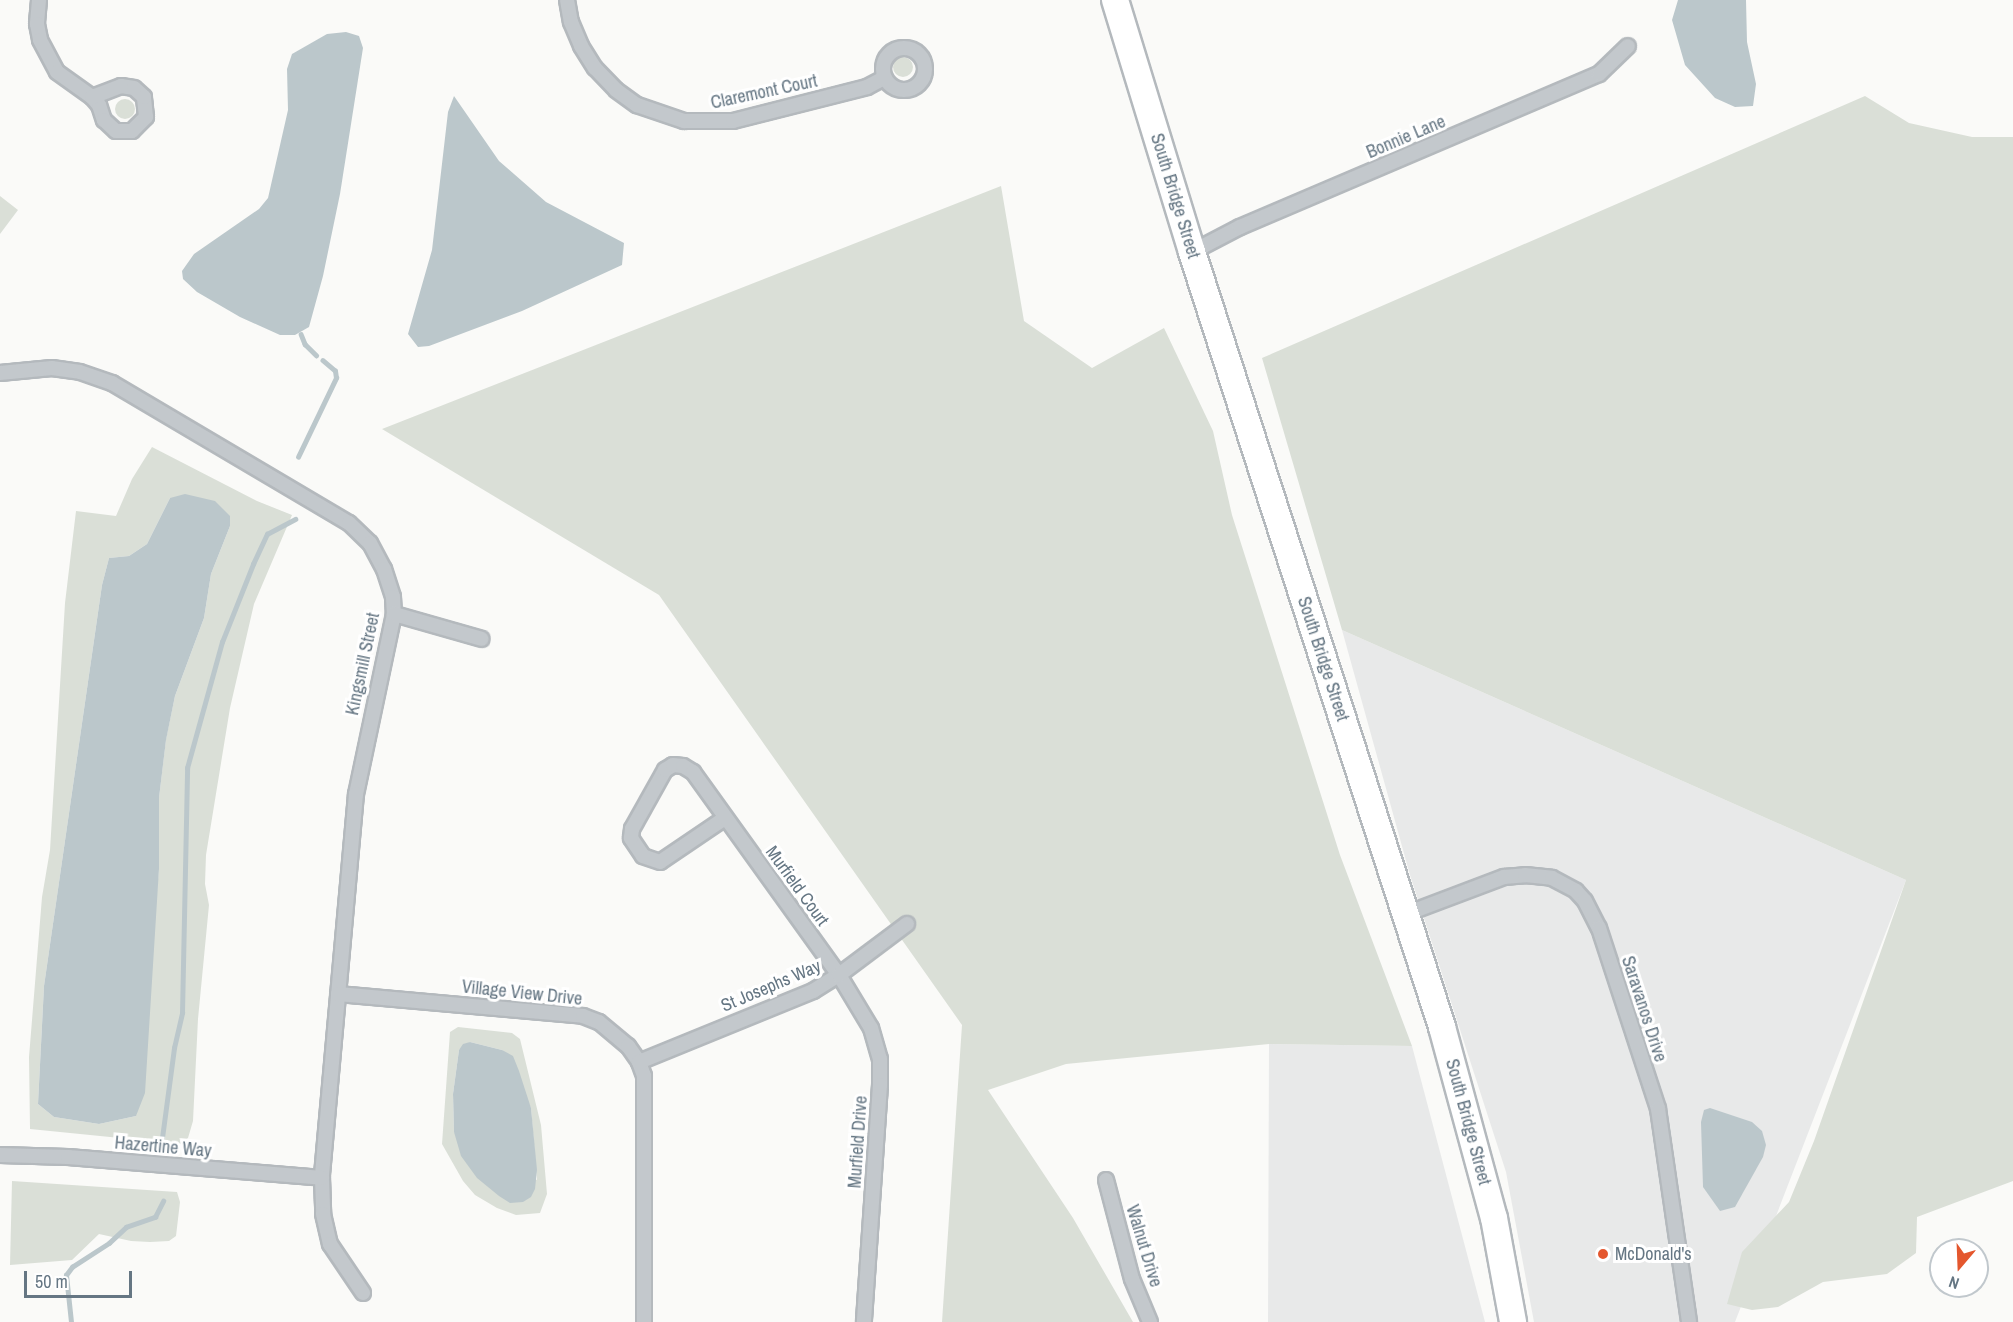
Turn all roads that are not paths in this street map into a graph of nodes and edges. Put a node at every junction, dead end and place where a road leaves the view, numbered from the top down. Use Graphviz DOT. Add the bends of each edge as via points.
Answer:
graph roads {
  1 [pos="39,0"];
  2 [pos="567,0"];
  3 [pos="1115,0"];
  4 [pos="1628,46"];
  5 [pos="884,78"];
  6 [pos="92,97"];
  7 [pos="1192,252"];
  8 [pos="0,373"];
  9 [pos="393,614"];
  10 [pos="482,639"];
  11 [pos="725,818"];
  12 [pos="1406,914"];
  13 [pos="907,924"];
  14 [pos="839,975"];
  15 [pos="338,994"];
  16 [pos="639,1062"];
  17 [pos="0,1155"];
  18 [pos="322,1178"];
  19 [pos="1106,1180"];
  20 [pos="363,1293"];
  21 [pos="644,1322"];
  22 [pos="864,1322"];
  23 [pos="1150,1322"];
  24 [pos="1513,1322"];
  25 [pos="1689,1322"];
  1 -- 6 [label="street" via="37,24 47,58 70,84"];
  2 -- 5 [label="street, Claremont Court" via="581,46 616,90 637,105 684,121 733,121 867,87"];
  3 -- 7 [label="highway, South Bridge Street"];
  4 -- 7 [label="street, Bonnie Lane" via="1599,74 1240,227"];
  7 -- 12 [label="highway, South Bridge Street"];
  8 -- 9 [label="street, Kingsmill Street" via="52,368 112,383 349,523 370,543 384,569 393,597"];
  9 -- 10 [label="street"];
  9 -- 15 [label="street, Kingsmill Street" via="356,794"];
  11 -- 11 [label="street, Murfield Court" via="693,772 673,765 665,770 632,829 631,838 643,856 660,862"];
  11 -- 14 [label="street, Murfield Court"];
  12 -- 24 [label="highway, South Bridge Street" via="1485,1182"];
  12 -- 25 [label="street, Saravanos Drive" via="1504,877 1525,874 1552,878 1576,891 1585,902 1599,928 1658,1109"];
  13 -- 14 [label="street, St Josephs Way"];
  14 -- 16 [label="street, St Josephs Way" via="813,991"];
  14 -- 22 [label="street, Murfield Drive" via="871,1028 880,1059"];
  15 -- 16 [label="street, Village View Drive" via="583,1016 615,1033"];
  15 -- 18 [label="street, Kingsmill Street"];
  16 -- 21 [label="street, Village View Drive" via="645,1095"];
  17 -- 18 [label="street, Hazertine Way"];
  18 -- 20 [label="street, Kingsmill Street" via="323,1214 330,1244"];
  19 -- 23 [label="street, Walnut Drive" via="1132,1279"];
}
